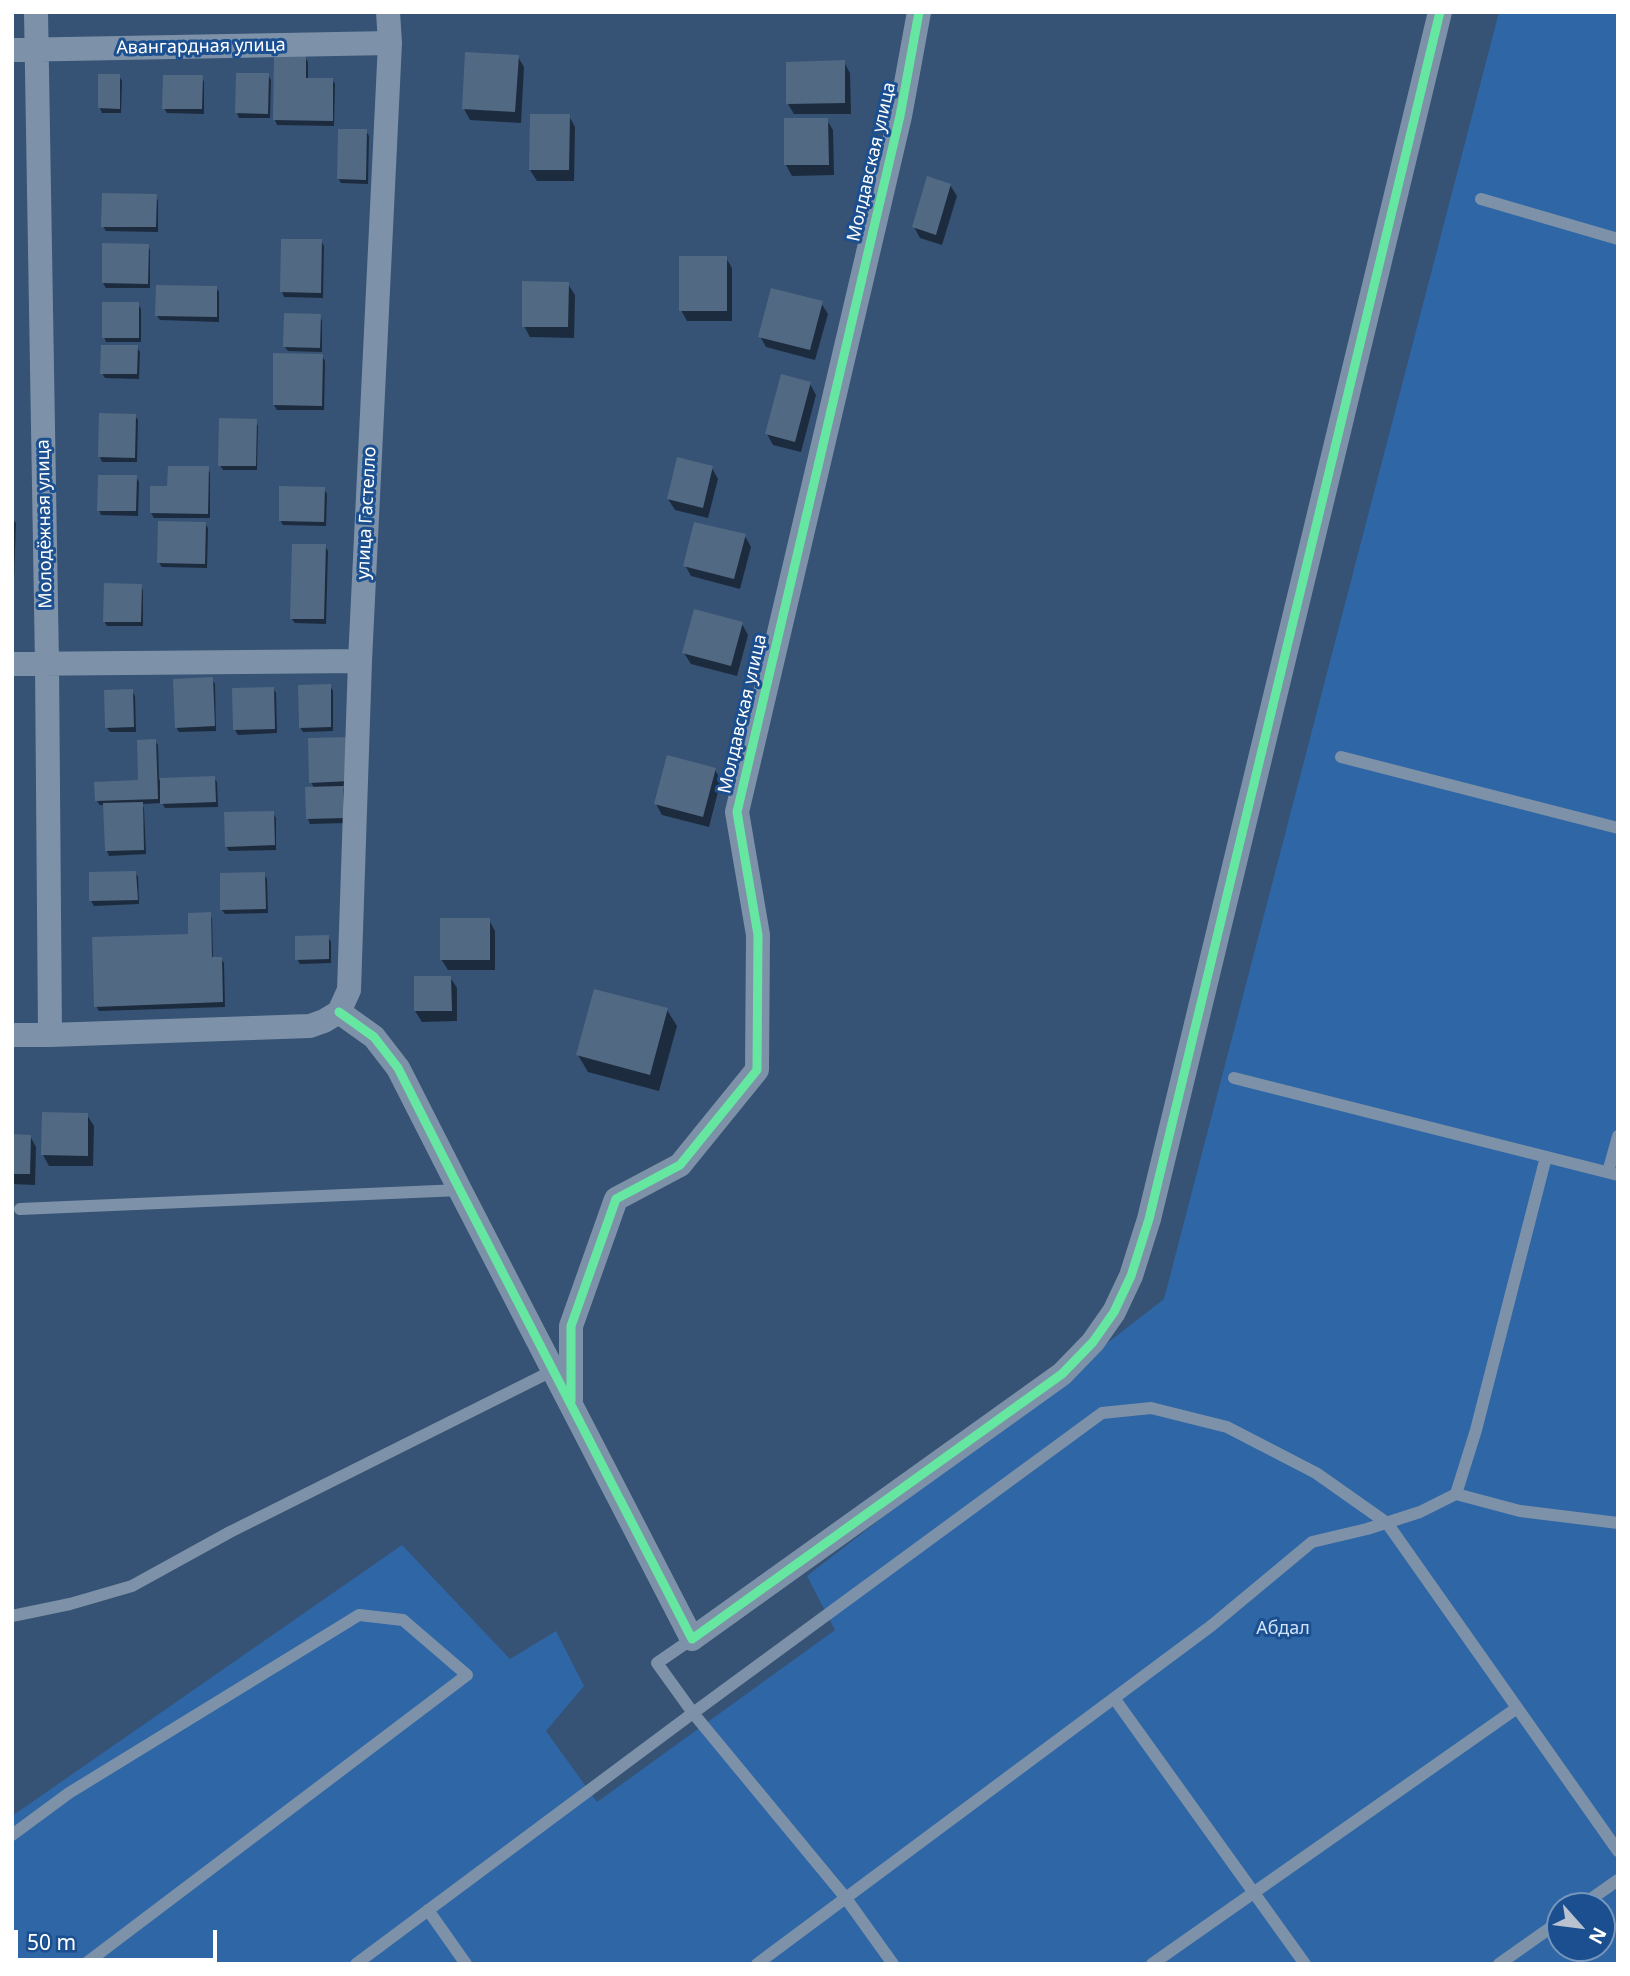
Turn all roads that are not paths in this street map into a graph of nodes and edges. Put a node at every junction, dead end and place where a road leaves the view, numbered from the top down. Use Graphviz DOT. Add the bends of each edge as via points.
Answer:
graph roads {
  1 [pos="36,12"];
  2 [pos="388,12"];
  3 [pos="919,12"];
  4 [pos="1440,12"];
  5 [pos="390,43"];
  6 [pos="24,50"];
  7 [pos="1481,198"];
  8 [pos="1618,239"];
  9 [pos="360,661"];
  10 [pos="12,664"];
  11 [pos="47,664"];
  12 [pos="1341,757"];
  13 [pos="1618,828"];
  14 [pos="340,1012"];
  15 [pos="12,1035"];
  16 [pos="50,1035"];
  17 [pos="1234,1078"];
  18 [pos="1618,1136"];
  19 [pos="1546,1157"];
  20 [pos="1613,1174"];
  21 [pos="460,1190"];
  22 [pos="20,1209"];
  23 [pos="554,1370"];
  24 [pos="571,1406"];
  25 [pos="1456,1494"];
  26 [pos="1387,1523"];
  27 [pos="1618,1523"];
  28 [pos="12,1616"];
  29 [pos="692,1639"];
  30 [pos="1114,1698"];
  31 [pos="1517,1708"];
  32 [pos="693,1713"];
  33 [pos="12,1836"];
  34 [pos="1618,1851"];
  35 [pos="1618,1880"];
  36 [pos="1254,1892"];
  37 [pos="1601,1892"];
  38 [pos="845,1897"];
  39 [pos="428,1910"];
  40 [pos="1546,1931"];
  41 [pos="85,1964"];
  42 [pos="356,1964"];
  43 [pos="466,1964"];
  44 [pos="757,1964"];
  45 [pos="893,1964"];
  46 [pos="1153,1964"];
  47 [pos="1306,1964"];
  48 [pos="1499,1964"];
  1 -- 6 [label="street, Молодёжная улица"];
  2 -- 5 [label="street, улица Гастелло"];
  3 -- 24 [label="street, Молдавская улица" via="900,116 737,812 758,935 757,1070 680,1165 616,1199 571,1326"];
  4 -- 29 [label="street" via="1131,1276 1093,1342 1062,1374"];
  5 -- 6 [label="street, Авангардная улица"];
  5 -- 9 [label="street, улица Гастелло"];
  6 -- 11 [label="street, Молодёжная улица"];
  7 -- 8 [label="lane"];
  9 -- 11 [label="street"];
  9 -- 14 [label="street, улица Гастелло" via="349,989"];
  10 -- 11 [label="street"];
  11 -- 16 [label="street, Молодёжная улица"];
  12 -- 13 [label="lane"];
  14 -- 16 [label="street" via="310,1026"];
  14 -- 21 [label="street" via="374,1037 398,1068"];
  15 -- 16 [label="street"];
  17 -- 19 [label="lane"];
  18 -- 20 [label="lane"];
  19 -- 20 [label="lane"];
  19 -- 25 [label="lane"];
  21 -- 22 [label="lane"];
  21 -- 23 [label="street"];
  23 -- 24 [label="street"];
  23 -- 28 [label="lane" via="132,1586"];
  24 -- 29 [label="street"];
  25 -- 26 [label="lane"];
  25 -- 27 [label="lane" via="1520,1511"];
  26 -- 30 [label="lane" via="1312,1542"];
  26 -- 31 [label="lane"];
  26 -- 32 [label="lane" via="1316,1473 1227,1427 1151,1408 1102,1413"];
  29 -- 32 [label="lane" via="657,1663"];
  30 -- 36 [label="lane"];
  30 -- 38 [label="lane"];
  31 -- 34 [label="lane"];
  31 -- 36 [label="lane"];
  32 -- 38 [label="lane"];
  32 -- 39 [label="lane"];
  33 -- 41 [label="lane" via="69,1793 359,1615 403,1620 467,1675"];
  35 -- 37 [label="lane"];
  36 -- 46 [label="lane"];
  36 -- 47 [label="lane"];
  38 -- 44 [label="lane"];
  38 -- 45 [label="lane"];
  39 -- 42 [label="lane"];
  39 -- 43 [label="lane"];
  40 -- 48 [label="lane"];
}
